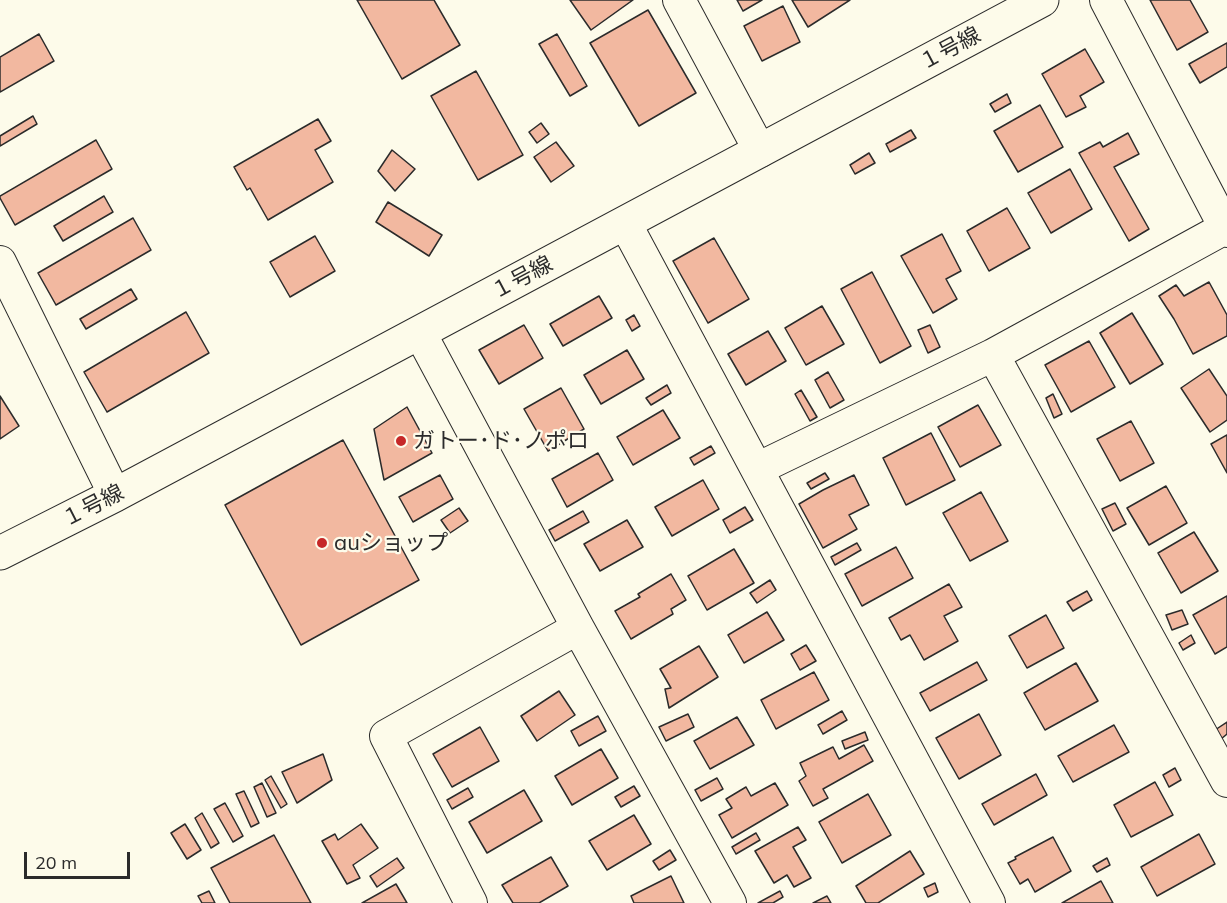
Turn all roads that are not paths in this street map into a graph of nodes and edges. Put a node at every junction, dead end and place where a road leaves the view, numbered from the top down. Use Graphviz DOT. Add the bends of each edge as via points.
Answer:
graph roads {
  1 [pos="679,0"];
  2 [pos="1042,0"];
  3 [pos="1106,0"];
  4 [pos="760,151"];
  5 [pos="625,223"];
  6 [pos="1226,230"];
  7 [pos="0,262"];
  8 [pos="420,333"];
  9 [pos="993,355"];
  10 [pos="757,469"];
  11 [pos="115,495"];
  12 [pos="0,554"];
  13 [pos="578,628"];
  14 [pos="1227,781"];
  15 [pos="471,903"];
  16 [pos="730,903"];
  17 [pos="989,903"];
  1 -- 4 [label="street"];
  2 -- 4 [label="street, １号線"];
  3 -- 6 [label="street"];
  4 -- 5 [label="street, １号線"];
  5 -- 8 [label="street, １号線"];
  5 -- 10 [label="street"];
  6 -- 9 [label="street"];
  7 -- 11 [label="street"];
  8 -- 11 [label="street, １号線"];
  8 -- 13 [label="street"];
  9 -- 10 [label="street"];
  9 -- 14 [label="street"];
  10 -- 17 [label="street"];
  11 -- 12 [label="street, １号線"];
  13 -- 15 [label="street" via="386,736"];
  13 -- 16 [label="street"];
}
